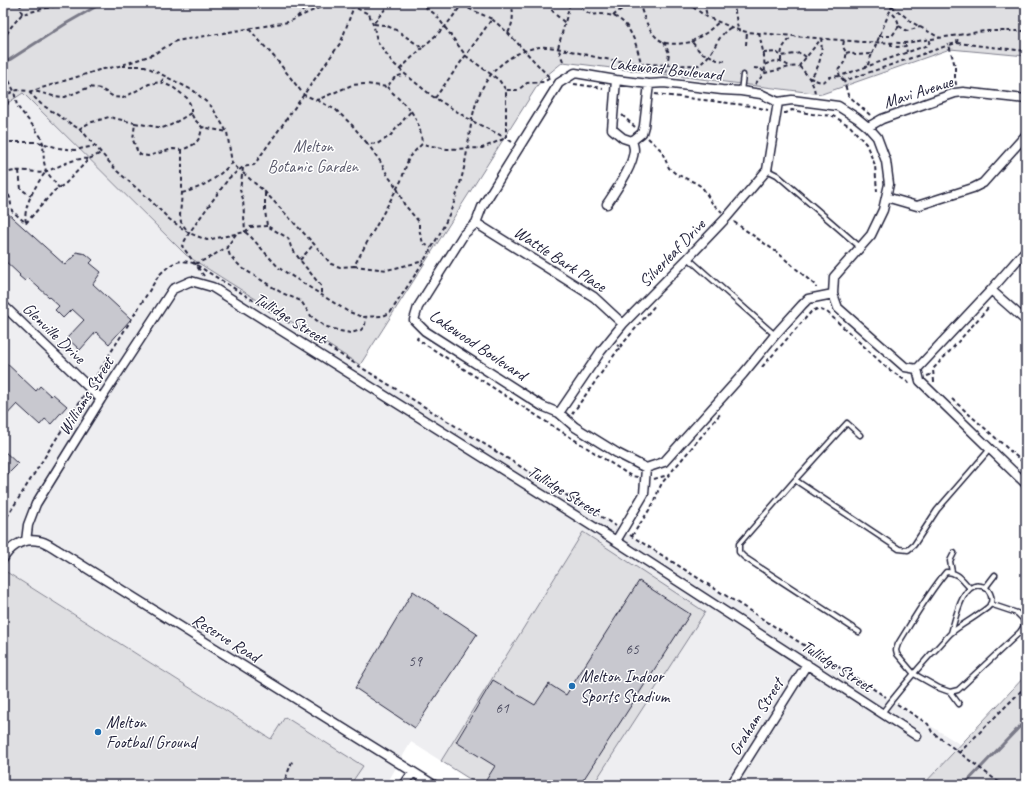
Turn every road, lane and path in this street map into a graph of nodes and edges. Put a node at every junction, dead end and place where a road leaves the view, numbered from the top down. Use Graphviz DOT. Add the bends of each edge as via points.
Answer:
graph roads {
  1 [pos="20,3"];
  2 [pos="67,3"];
  3 [pos="310,3"];
  4 [pos="355,3"];
  5 [pos="390,3"];
  6 [pos="420,3"];
  7 [pos="454,3"];
  8 [pos="512,3"];
  9 [pos="540,3"];
  10 [pos="570,3"];
  11 [pos="576,3"];
  12 [pos="704,3"];
  13 [pos="735,3"];
  14 [pos="462,4"];
  15 [pos="639,4"];
  16 [pos="689,4"];
  17 [pos="891,4"];
  18 [pos="354,7"];
  19 [pos="889,11"];
  20 [pos="22,14"];
  21 [pos="613,16"];
  22 [pos="707,17"];
  23 [pos="295,19"];
  24 [pos="492,19"];
  25 [pos="719,22"];
  26 [pos="565,23"];
  27 [pos="373,24"];
  28 [pos="899,26"];
  29 [pos="445,27"];
  30 [pos="732,27"];
  31 [pos="920,27"];
  32 [pos="248,28"];
  33 [pos="738,30"];
  34 [pos="1026,31"];
  35 [pos="747,32"];
  36 [pos="508,33"];
  37 [pos="759,33"];
  38 [pos="958,35"];
  39 [pos="793,36"];
  40 [pos="879,36"];
  41 [pos="821,38"];
  42 [pos="940,38"];
  43 [pos="931,39"];
  44 [pos="3,40"];
  45 [pos="844,40"];
  46 [pos="664,42"];
  47 [pos="692,42"];
  48 [pos="877,42"];
  49 [pos="891,43"];
  50 [pos="957,43"];
  51 [pos="746,45"];
  52 [pos="949,45"];
  53 [pos="422,48"];
  54 [pos="558,48"];
  55 [pos="526,51"];
  56 [pos="1026,51"];
  57 [pos="907,52"];
  58 [pos="763,53"];
  59 [pos="846,53"];
  60 [pos="872,54"];
  61 [pos="709,55"];
  62 [pos="466,56"];
  63 [pos="781,56"];
  64 [pos="806,57"];
  65 [pos="726,61"];
  66 [pos="781,61"];
  67 [pos="563,62"];
  68 [pos="641,63"];
  69 [pos="668,65"];
  70 [pos="765,65"];
  71 [pos="118,66"];
  72 [pos="799,66"];
  73 [pos="790,67"];
  74 [pos="867,67"];
  75 [pos="754,68"];
  76 [pos="4,69"];
  77 [pos="400,69"];
  78 [pos="765,73"];
  79 [pos="405,74"];
  80 [pos="491,74"];
  81 [pos="166,76"];
  82 [pos="743,76"];
  83 [pos="840,76"];
  84 [pos="550,78"];
  85 [pos="810,78"];
  86 [pos="616,80"];
  87 [pos="844,81"];
  88 [pos="161,82"];
  89 [pos="559,83"];
  90 [pos="664,83"];
  91 [pos="568,84"];
  92 [pos="649,84"];
  93 [pos="387,88"];
  94 [pos="615,89"];
  95 [pos="506,90"];
  96 [pos="14,91"];
  97 [pos="741,91"];
  98 [pos="29,92"];
  99 [pos="648,93"];
  100 [pos="751,93"];
  101 [pos="958,93"];
  102 [pos="7,95"];
  103 [pos="304,95"];
  104 [pos="3,97"];
  105 [pos="435,98"];
  106 [pos="1026,99"];
  107 [pos="317,100"];
  108 [pos="778,102"];
  109 [pos="815,103"];
  110 [pos="411,111"];
  111 [pos="776,112"];
  112 [pos="191,113"];
  113 [pos="621,114"];
  114 [pos="3,118"];
  115 [pos="472,120"];
  116 [pos="877,122"];
  117 [pos="135,123"];
  118 [pos="202,127"];
  119 [pos="868,127"];
  120 [pos="80,129"];
  121 [pos="227,132"];
  122 [pos="642,133"];
  123 [pos="1026,135"];
  124 [pos="506,138"];
  125 [pos="632,141"];
  126 [pos="3,142"];
  127 [pos="43,143"];
  128 [pos="367,143"];
  129 [pos="422,144"];
  130 [pos="95,146"];
  131 [pos="519,147"];
  132 [pos="466,149"];
  133 [pos="182,150"];
  134 [pos="101,153"];
  135 [pos="89,159"];
  136 [pos="232,163"];
  137 [pos="244,168"];
  138 [pos="19,170"];
  139 [pos="767,170"];
  140 [pos="46,171"];
  141 [pos="243,173"];
  142 [pos="3,174"];
  143 [pos="3,182"];
  144 [pos="58,188"];
  145 [pos="397,188"];
  146 [pos="265,192"];
  147 [pos="182,193"];
  148 [pos="31,196"];
  149 [pos="886,197"];
  150 [pos="607,204"];
  151 [pos="26,223"];
  152 [pos="476,223"];
  153 [pos="267,226"];
  154 [pos="188,232"];
  155 [pos="245,232"];
  156 [pos="236,234"];
  157 [pos="314,244"];
  158 [pos="227,247"];
  159 [pos="860,247"];
  160 [pos="431,248"];
  161 [pos="1026,250"];
  162 [pos="688,258"];
  163 [pos="300,260"];
  164 [pos="424,261"];
  165 [pos="195,264"];
  166 [pos="354,266"];
  167 [pos="191,281"];
  168 [pos="212,287"];
  169 [pos="991,290"];
  170 [pos="321,294"];
  171 [pos="833,294"];
  172 [pos="998,296"];
  173 [pos="3,305"];
  174 [pos="366,317"];
  175 [pos="1026,321"];
  176 [pos="623,324"];
  177 [pos="424,329"];
  178 [pos="775,335"];
  179 [pos="610,340"];
  180 [pos="917,369"];
  181 [pos="759,370"];
  182 [pos="933,374"];
  183 [pos="919,379"];
  184 [pos="934,382"];
  185 [pos="89,388"];
  186 [pos="951,398"];
  187 [pos="101,399"];
  188 [pos="724,410"];
  189 [pos="559,413"];
  190 [pos="568,421"];
  191 [pos="561,431"];
  192 [pos="860,435"];
  193 [pos="990,449"];
  194 [pos="1026,464"];
  195 [pos="646,468"];
  196 [pos="668,475"];
  197 [pos="645,478"];
  198 [pos="795,480"];
  199 [pos="1026,484"];
  200 [pos="3,523"];
  201 [pos="622,530"];
  202 [pos="632,536"];
  203 [pos="26,541"];
  204 [pos="616,541"];
  205 [pos="954,553"];
  206 [pos="3,559"];
  207 [pos="952,572"];
  208 [pos="995,575"];
  209 [pos="970,588"];
  210 [pos="985,588"];
  211 [pos="990,604"];
  212 [pos="859,632"];
  213 [pos="951,633"];
  214 [pos="807,664"];
  215 [pos="914,674"];
  216 [pos="1026,686"];
  217 [pos="950,692"];
  218 [pos="891,700"];
  219 [pos="959,704"];
  220 [pos="882,713"];
  221 [pos="918,736"];
  222 [pos="959,753"];
  223 [pos="293,759"];
  224 [pos="413,772"];
  225 [pos="283,785"];
  226 [pos="404,785"];
  227 [pos="434,785"];
  228 [pos="731,785"];
  229 [pos="1007,785"];
  1 -- 20 [label="path"];
  2 -- 20 [label="path"];
  3 -- 23 [label="path"];
  4 -- 18 [label="path"];
  5 -- 27 [label="path"];
  6 -- 29 [label="path" via="436,15"];
  7 -- 14 [label="path"];
  8 -- 36 [label="path" via="513,19"];
  9 -- 26 [label="path" via="548,5"];
  10 -- 26 [label="path"];
  11 -- 21 [label="path" via="592,14"];
  12 -- 22 [label="path"];
  13 -- 33 [label="path"];
  14 -- 24 [label="path"];
  14 -- 29 [label="path"];
  15 -- 21 [label="path" via="632,4"];
  15 -- 46 [label="path" via="646,23"];
  16 -- 22 [label="path"];
  17 -- 19 [label="path"];
  17 -- 31 [label="path"];
  18 -- 23 [label="path" via="325,5"];
  18 -- 27 [label="path" via="370,14"];
  18 -- 103 [label="path" via="341,42"];
  19 -- 28 [label="path" via="895,15"];
  19 -- 40 [label="path"];
  20 -- 44 [label="path"];
  21 -- 68 [label="path" via="627,27"];
  22 -- 25 [label="path"];
  23 -- 32 [label="path"];
  24 -- 36 [label="path"];
  24 -- 62 [label="path"];
  25 -- 30 [label="path"];
  25 -- 47 [label="path"];
  26 -- 54 [label="path"];
  27 -- 53 [label="path" via="398,31"];
  27 -- 77 [label="path" via="377,41"];
  28 -- 31 [label="path" via="907,31"];
  28 -- 40 [label="path" via="892,36"];
  29 -- 53 [label="path"];
  29 -- 62 [label="path"];
  30 -- 33 [label="path"];
  30 -- 61 [label="path" via="720,37"];
  31 -- 42 [label="path"];
  32 -- 71 [label="path" via="176,41 152,55"];
  32 -- 103 [label="path"];
  33 -- 35 [label="path"];
  34 -- 38 [label="path" via="986,31"];
  35 -- 37 [label="path"];
  35 -- 51 [label="path"];
  36 -- 55 [label="path"];
  37 -- 39 [label="path"];
  37 -- 58 [label="path"];
  38 -- 42 [label="path"];
  38 -- 50 [label="path"];
  39 -- 41 [label="path"];
  39 -- 63 [label="path" via="785,44"];
  40 -- 48 [label="path"];
  41 -- 45 [label="path"];
  41 -- 64 [label="path"];
  41 -- 85 [label="path" via="820,59"];
  42 -- 43 [label="path"];
  43 -- 49 [label="path"];
  43 -- 57 [label="path" via="928,45"];
  45 -- 48 [label="path"];
  45 -- 59 [label="path" via="843,47"];
  46 -- 47 [label="path"];
  46 -- 69 [label="path" via="669,53"];
  47 -- 61 [label="path" via="701,53"];
  48 -- 49 [label="path"];
  48 -- 60 [label="path"];
  49 -- 57 [label="path" via="893,46 906,46"];
  50 -- 52 [label="path"];
  50 -- 56 [label="path"];
  52 -- 87 [label="path"];
  52 -- 101 [label="path" via="955,66"];
  53 -- 77 [label="path"];
  54 -- 55 [label="path" via="545,46"];
  54 -- 67 [label="path"];
  54 -- 68 [label="path" via="606,59"];
  55 -- 80 [label="path" via="505,61"];
  55 -- 84 [label="path"];
  57 -- 74 [label="path"];
  58 -- 63 [label="path" via="776,52"];
  58 -- 70 [label="path"];
  59 -- 60 [label="path"];
  59 -- 83 [label="path" via="844,64 838,70"];
  60 -- 74 [label="path"];
  61 -- 65 [label="path" via="717,60"];
  61 -- 69 [label="path" via="699,65"];
  62 -- 80 [label="path"];
  62 -- 105 [label="path"];
  63 -- 64 [label="path" via="801,53"];
  63 -- 66 [label="path"];
  64 -- 72 [label="path"];
  66 -- 70 [label="path"];
  66 -- 73 [label="path"];
  68 -- 69 [label="path"];
  69 -- 90 [label="path"];
  70 -- 78 [label="path"];
  71 -- 81 [label="path" via="145,66"];
  71 -- 98 [label="path"];
  72 -- 73 [label="path"];
  72 -- 85 [label="path"];
  73 -- 78 [label="path"];
  74 -- 83 [label="path"];
  75 -- 78 [label="path" via="761,68"];
  76 -- 96 [label="path"];
  77 -- 79 [label="path"];
  78 -- 100 [label="path" via="756,82"];
  79 -- 93 [label="path" via="395,77"];
  79 -- 105 [label="path"];
  80 -- 95 [label="path"];
  80 -- 115 [label="path" via="477,98"];
  81 -- 88 [label="path"];
  81 -- 121 [label="path" via="194,91 212,107"];
  82 -- 97 [label="lane"];
  83 -- 85 [label="path" via="830,77 822,82"];
  83 -- 87 [label="path"];
  84 -- 89 [label="path"];
  84 -- 95 [label="path" via="544,82 527,83 518,90"];
  85 -- 109 [label="path" via="815,91"];
  86 -- 89 [label="street, Lakewood Boulevard" via="574,73"];
  86 -- 92 [label="street, Lakewood Boulevard"];
  86 -- 94 [label="street"];
  87 -- 116 [label="path" via="848,95"];
  88 -- 98 [label="path" via="149,84 123,98 90,87 65,97"];
  88 -- 112 [label="path" via="187,98"];
  89 -- 131 [label="street, Lakewood Boulevard"];
  90 -- 92 [label="street, Lakewood Boulevard"];
  90 -- 97 [label="street, Lakewood Boulevard"];
  91 -- 94 [label="path"];
  92 -- 99 [label="street"];
  93 -- 107 [label="path" via="366,84 352,85"];
  93 -- 110 [label="path"];
  94 -- 125 [label="street" via="612,129 623,138"];
  95 -- 124 [label="path"];
  96 -- 98 [label="path"];
  96 -- 102 [label="path"];
  96 -- 127 [label="path" via="17,106"];
  97 -- 100 [label="street, Lakewood Boulevard"];
  98 -- 120 [label="path" via="41,104"];
  99 -- 111 [label="path" via="752,106"];
  99 -- 122 [label="street"];
  100 -- 108 [label="street, Lakewood Boulevard" via="761,94"];
  101 -- 106 [label="street, Mavi Avenue"];
  101 -- 116 [label="street, Mavi Avenue"];
  102 -- 104 [label="path"];
  102 -- 114 [label="path" via="8,103"];
  103 -- 107 [label="path"];
  103 -- 137 [label="path" via="254,165"];
  105 -- 115 [label="path"];
  107 -- 128 [label="path" via="336,110"];
  108 -- 109 [label="street, Lakewood Boulevard" via="792,100"];
  108 -- 111 [label="street"];
  109 -- 119 [label="street, Lakewood Boulevard" via="838,106"];
  110 -- 128 [label="path" via="390,136 377,144"];
  110 -- 129 [label="path" via="421,131"];
  111 -- 139 [label="street"];
  111 -- 149 [label="path" via="786,113 792,110 833,116 850,126 866,144 875,165 878,195"];
  112 -- 117 [label="path" via="162,128"];
  112 -- 118 [label="path"];
  113 -- 122 [label="path"];
  115 -- 124 [label="path"];
  115 -- 132 [label="path"];
  116 -- 119 [label="street, Mavi Avenue"];
  117 -- 120 [label="path" via="109,117 89,123"];
  117 -- 133 [label="path" via="133,140 141,155 148,156 173,149"];
  118 -- 121 [label="path"];
  118 -- 133 [label="path" via="201,134 193,145"];
  119 -- 149 [label="street, Lakewood Boulevard" via="877,137 886,161 889,184"];
  120 -- 130 [label="path"];
  121 -- 136 [label="path"];
  122 -- 125 [label="street"];
  123 -- 149 [label="street" via="983,183 973,188 917,206"];
  124 -- 131 [label="path"];
  124 -- 132 [label="path" via="482,148"];
  125 -- 150 [label="street" via="634,149 631,161"];
  126 -- 127 [label="path"];
  127 -- 130 [label="path" via="75,150"];
  127 -- 140 [label="path"];
  128 -- 145 [label="path"];
  129 -- 132 [label="path" via="447,149"];
  129 -- 145 [label="path" via="409,157"];
  130 -- 134 [label="path"];
  131 -- 152 [label="street, Lakewood Boulevard" via="482,207"];
  132 -- 160 [label="path" via="459,187 448,217"];
  133 -- 147 [label="path"];
  134 -- 135 [label="path"];
  134 -- 154 [label="path" via="117,172 169,219"];
  135 -- 140 [label="path" via="78,159"];
  135 -- 144 [label="path"];
  136 -- 137 [label="path" via="238,169"];
  136 -- 147 [label="path" via="209,182"];
  137 -- 141 [label="path"];
  137 -- 154 [label="path" via="229,178"];
  138 -- 140 [label="path" via="42,173"];
  138 -- 142 [label="path"];
  138 -- 148 [label="path" via="21,189"];
  139 -- 159 [label="lane" via="777,175"];
  139 -- 162 [label="street, Silverleaf Drive"];
  140 -- 144 [label="path"];
  140 -- 148 [label="path"];
  141 -- 146 [label="path"];
  141 -- 155 [label="path" via="240,190"];
  143 -- 151 [label="path" via="12,211"];
  144 -- 151 [label="path"];
  145 -- 160 [label="path" via="404,204 420,222 419,229 424,243"];
  145 -- 166 [label="path"];
  146 -- 153 [label="path"];
  146 -- 157 [label="path"];
  147 -- 154 [label="path" via="181,222"];
  148 -- 151 [label="path"];
  149 -- 159 [label="street, Lakewood Boulevard" via="871,235"];
  152 -- 176 [label="street, Wattle Bark Place" via="594,297"];
  152 -- 177 [label="street, Lakewood Boulevard" via="464,234 418,307 414,320"];
  153 -- 155 [label="path" via="250,227"];
  153 -- 163 [label="path" via="288,238"];
  154 -- 156 [label="path" via="207,240"];
  154 -- 165 [label="path" via="182,246"];
  155 -- 156 [label="path"];
  155 -- 170 [label="path" via="279,268"];
  156 -- 158 [label="path"];
  157 -- 163 [label="path"];
  157 -- 166 [label="path" via="331,264"];
  158 -- 165 [label="path"];
  158 -- 174 [label="path" via="230,256 242,268 282,293 301,301 311,316 324,326 351,333 365,325"];
  159 -- 171 [label="street, Lakewood Boulevard" via="834,277"];
  160 -- 164 [label="path"];
  161 -- 169 [label="street"];
  162 -- 176 [label="street, Silverleaf Drive"];
  162 -- 178 [label="lane"];
  163 -- 170 [label="path" via="321,286"];
  164 -- 166 [label="path" via="387,270"];
  164 -- 174 [label="path" via="390,313"];
  165 -- 168 [label="path"];
  165 -- 185 [label="path" via="188,261 177,262 169,265 159,275"];
  165 -- 201 [label="path"];
  167 -- 168 [label="street, Tullidge Street"];
  167 -- 187 [label="street, Williams Street" via="173,289"];
  168 -- 204 [label="street, Tullidge Street"];
  169 -- 172 [label="street"];
  169 -- 180 [label="street"];
  170 -- 174 [label="path" via="347,311"];
  171 -- 178 [label="street" via="808,299"];
  171 -- 180 [label="street" via="838,308 905,367"];
  172 -- 175 [label="street"];
  172 -- 182 [label="path" via="933,369"];
  173 -- 185 [label="street, Glenville Drive"];
  176 -- 179 [label="street, Silverleaf Drive"];
  177 -- 189 [label="street, Lakewood Boulevard" via="542,406"];
  177 -- 191 [label="path" via="417,339"];
  178 -- 195 [label="street" via="744,374 664,462"];
  179 -- 189 [label="street, Silverleaf Drive"];
  179 -- 190 [label="path" via="620,348"];
  180 -- 183 [label="street"];
  181 -- 183 [label="path" via="810,312 817,309 828,312 887,368 909,383"];
  182 -- 183 [label="path"];
  182 -- 184 [label="path"];
  183 -- 193 [label="street"];
  185 -- 187 [label="street, Glenville Drive"];
  185 -- 200 [label="path"];
  186 -- 194 [label="path"];
  187 -- 203 [label="street, Williams Street" via="36,504 28,525"];
  188 -- 196 [label="path"];
  189 -- 190 [label="street, Lakewood Boulevard"];
  190 -- 191 [label="path"];
  190 -- 195 [label="street, Lakewood Boulevard" via="617,453"];
  191 -- 197 [label="path" via="631,476"];
  192 -- 198 [label="lane" via="847,423"];
  193 -- 198 [label="lane" via="937,510 908,550 900,549"];
  193 -- 199 [label="street"];
  195 -- 197 [label="street"];
  196 -- 197 [label="path" via="655,479"];
  196 -- 202 [label="path" via="655,501"];
  197 -- 201 [label="street" via="644,494"];
  198 -- 212 [label="lane" via="739,544 739,552"];
  201 -- 202 [label="path"];
  201 -- 204 [label="street"];
  202 -- 218 [label="path"];
  203 -- 206 [label="street" via="16,545"];
  203 -- 224 [label="street, Reserve Road" via="40,540 56,549"];
  204 -- 214 [label="street, Tullidge Street"];
  205 -- 207 [label="lane" via="950,561"];
  207 -- 209 [label="lane"];
  207 -- 215 [label="lane" via="946,572 938,581 898,644 897,654"];
  208 -- 210 [label="lane"];
  209 -- 210 [label="lane"];
  209 -- 213 [label="lane" via="960,604"];
  210 -- 211 [label="lane" via="992,597"];
  211 -- 213 [label="lane"];
  211 -- 217 [label="lane" via="1017,613 1023,619 1024,626 958,690"];
  213 -- 215 [label="lane"];
  214 -- 220 [label="street, Tullidge Street"];
  214 -- 228 [label="street, Graham Street"];
  215 -- 217 [label="lane"];
  215 -- 218 [label="lane"];
  216 -- 222 [label="path"];
  217 -- 219 [label="lane"];
  218 -- 220 [label="lane"];
  218 -- 222 [label="path" via="928,724 932,732"];
  220 -- 221 [label="street, Tullidge Street"];
  222 -- 229 [label="path" via="997,781"];
  223 -- 225 [label="path"];
  224 -- 226 [label="street"];
  224 -- 227 [label="street, Reserve Road"];
}
